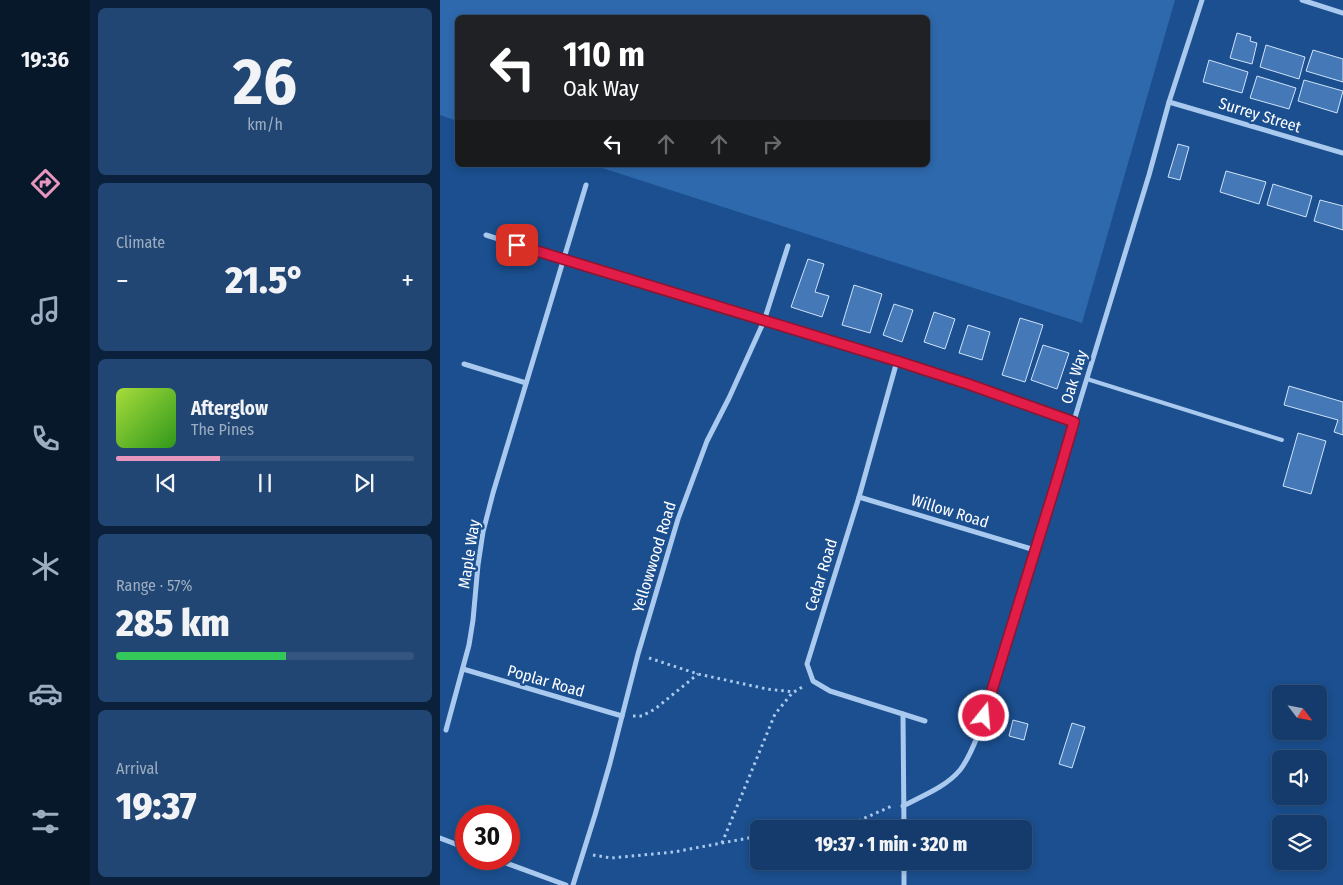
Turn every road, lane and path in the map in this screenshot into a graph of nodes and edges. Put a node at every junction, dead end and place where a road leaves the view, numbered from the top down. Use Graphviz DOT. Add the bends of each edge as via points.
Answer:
graph roads {
  1 [pos="1202,0"];
  2 [pos="1302,0"];
  3 [pos="1343,13"];
  4 [pos="1169,102"];
  5 [pos="1343,153"];
  6 [pos="586,184"];
  7 [pos="486,235"];
  8 [pos="788,246"];
  9 [pos="564,260"];
  10 [pos="764,321"];
  11 [pos="897,361"];
  12 [pos="464,364"];
  13 [pos="1087,379"];
  14 [pos="526,383"];
  15 [pos="1074,422"];
  16 [pos="1282,440"];
  17 [pos="859,497"];
  18 [pos="1034,550"];
  19 [pos="638,654"];
  20 [pos="463,669"];
  21 [pos="698,674"];
  22 [pos="813,681"];
  23 [pos="794,692"];
  24 [pos="903,714"];
  25 [pos="622,716"];
  26 [pos="925,721"];
  27 [pos="446,730"];
  28 [pos="903,806"];
  29 [pos="860,820"];
  30 [pos="904,820"];
  31 [pos="440,838"];
  32 [pos="750,838"];
  33 [pos="722,843"];
  34 [pos="455,844"];
  35 [pos="583,854"];
  36 [pos="520,868"];
  37 [pos="904,870"];
  38 [pos="566,885"];
  39 [pos="573,885"];
  40 [pos="904,885"];
  1 -- 4 [label="street, Oak Way"];
  2 -- 3 [label="street"];
  4 -- 5 [label="street, Surrey Street"];
  4 -- 13 [label="street, Oak Way"];
  6 -- 9 [label="street, Maple Way"];
  7 -- 9 [label="street, Oak Way"];
  8 -- 10 [label="street, Yellowwood Road"];
  9 -- 10 [label="street, Oak Way"];
  9 -- 14 [label="street, Maple Way"];
  10 -- 11 [label="street, Oak Way"];
  10 -- 19 [label="street, Yellowwood Road" via="692,478"];
  11 -- 15 [label="street, Oak Way"];
  11 -- 17 [label="street, Cedar Road"];
  12 -- 14 [label="street"];
  13 -- 15 [label="street, Oak Way"];
  13 -- 16 [label="lane"];
  14 -- 20 [label="street, Maple Way" via="483,532 473,620"];
  15 -- 18 [label="street"];
  17 -- 18 [label="street, Willow Road"];
  17 -- 22 [label="street, Cedar Road" via="807,664"];
  18 -- 28 [label="street" via="978,735 969,755 947,782"];
  19 -- 21 [label="path"];
  19 -- 25 [label="street, Yellowwood Road"];
  20 -- 25 [label="street, Poplar Road"];
  20 -- 27 [label="street, Maple Way"];
  21 -- 23 [label="path"];
  21 -- 25 [label="path" via="655,709 642,716"];
  22 -- 23 [label="path"];
  22 -- 24 [label="street" via="830,691"];
  23 -- 33 [label="path" via="775,714"];
  24 -- 26 [label="street"];
  24 -- 28 [label="street"];
  25 -- 35 [label="street, Yellowwood Road"];
  28 -- 29 [label="path" via="894,805"];
  28 -- 30 [label="street"];
  31 -- 34 [label="street"];
  32 -- 33 [label="path"];
  33 -- 35 [label="path" via="611,858"];
  35 -- 39 [label="street, Yellowwood Road"];
  36 -- 38 [label="street"];
  37 -- 40 [label="street"];
}
